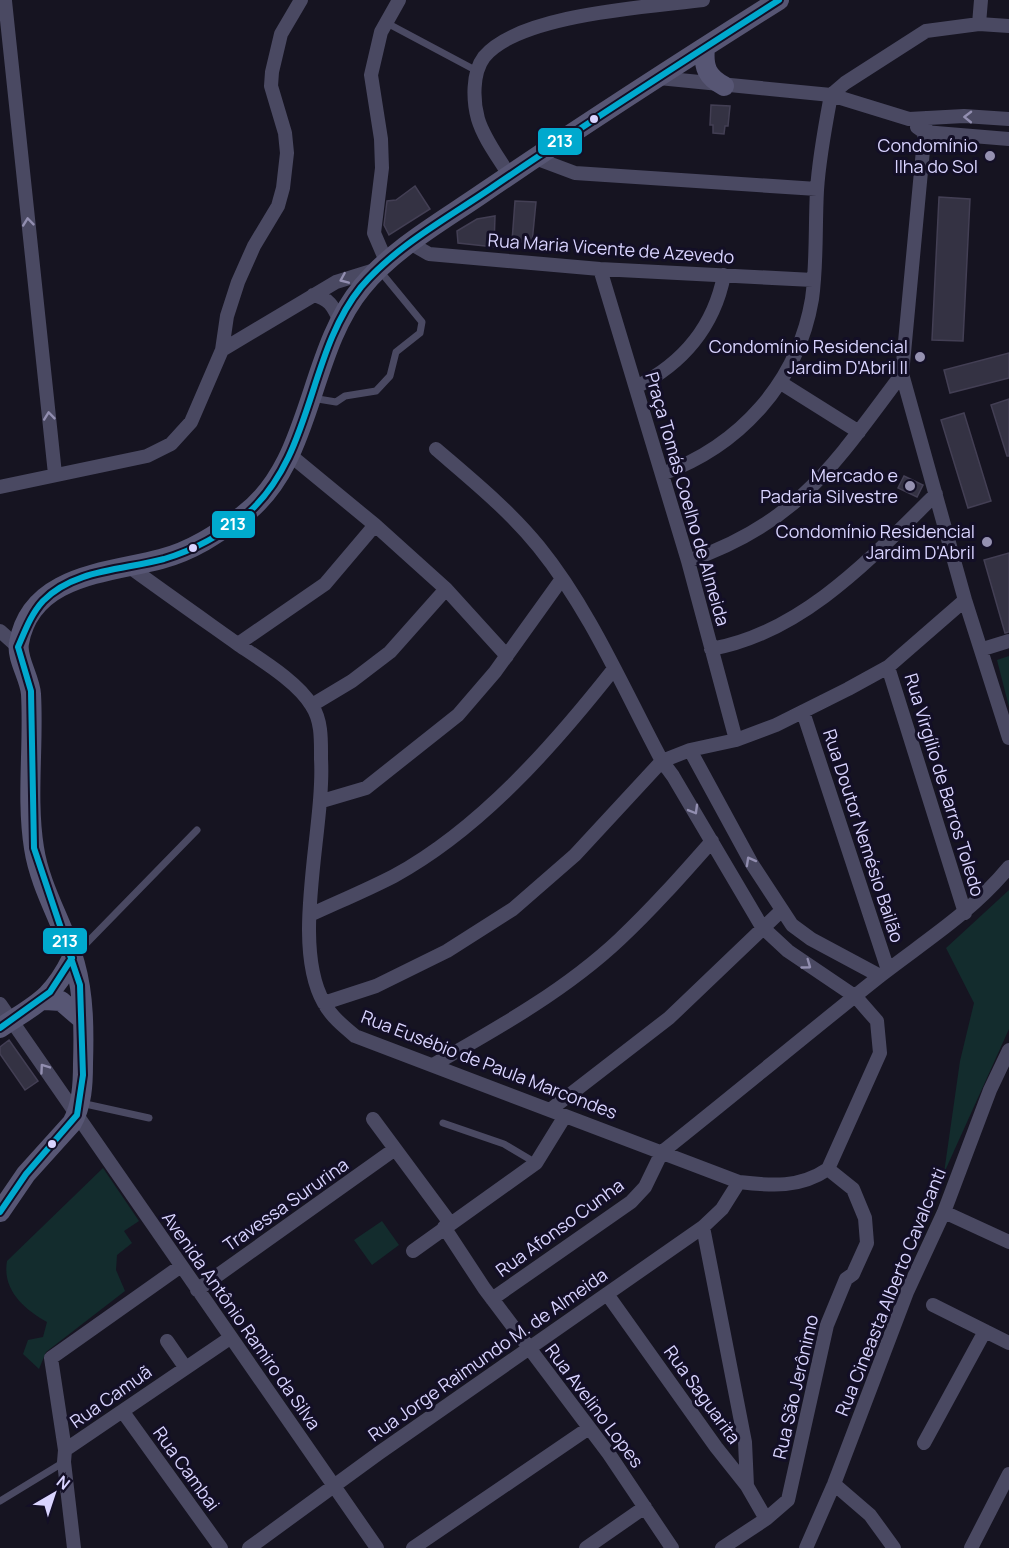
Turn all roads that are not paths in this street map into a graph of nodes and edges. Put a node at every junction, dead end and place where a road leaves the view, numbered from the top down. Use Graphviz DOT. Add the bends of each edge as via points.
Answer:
graph roads {
  1 [pos="301,0"];
  2 [pos="399,0"];
  3 [pos="703,0"];
  4 [pos="981,0"];
  5 [pos="5,1"];
  6 [pos="771,2"];
  7 [pos="664,3"];
  8 [pos="385,22"];
  9 [pos="980,24"];
  10 [pos="1009,26"];
  11 [pos="705,48"];
  12 [pos="477,71"];
  13 [pos="659,78"];
  14 [pos="724,86"];
  15 [pos="831,95"];
  16 [pos="926,118"];
  17 [pos="1009,119"];
  18 [pos="909,120"];
  19 [pos="924,132"];
  20 [pos="1009,139"];
  21 [pos="535,158"];
  22 [pos="509,175"];
  23 [pos="817,189"];
  24 [pos="410,243"];
  25 [pos="382,265"];
  26 [pos="600,269"];
  27 [pos="724,275"];
  28 [pos="813,280"];
  29 [pos="313,295"];
  30 [pos="340,321"];
  31 [pos="222,350"];
  32 [pos="902,374"];
  33 [pos="781,383"];
  34 [pos="636,387"];
  35 [pos="310,397"];
  36 [pos="859,432"];
  37 [pos="436,449"];
  38 [pos="290,455"];
  39 [pos="55,474"];
  40 [pos="662,474"];
  41 [pos="0,487"];
  42 [pos="936,494"];
  43 [pos="375,525"];
  44 [pos="688,561"];
  45 [pos="127,566"];
  46 [pos="561,580"];
  47 [pos="446,589"];
  48 [pos="965,600"];
  49 [pos="0,631"];
  50 [pos="1009,641"];
  51 [pos="238,644"];
  52 [pos="18,647"];
  53 [pos="711,649"];
  54 [pos="983,649"];
  55 [pos="507,656"];
  56 [pos="888,667"];
  57 [pos="613,670"];
  58 [pos="312,705"];
  59 [pos="803,712"];
  60 [pos="1009,738"];
  61 [pos="736,740"];
  62 [pos="690,750"];
  63 [pos="662,761"];
  64 [pos="322,801"];
  65 [pos="197,830"];
  66 [pos="712,841"];
  67 [pos="1009,867"];
  68 [pos="781,911"];
  69 [pos="965,913"];
  70 [pos="310,915"];
  71 [pos="762,927"];
  72 [pos="72,957"];
  73 [pos="884,973"];
  74 [pos="856,997"];
  75 [pos="45,1000"];
  76 [pos="0,1004"];
  77 [pos="324,1004"];
  78 [pos="83,1020"];
  79 [pos="5,1025"];
  80 [pos="1009,1050"];
  81 [pos="434,1065"];
  82 [pos="78,1109"];
  83 [pos="550,1110"];
  84 [pos="566,1116"];
  85 [pos="149,1118"];
  86 [pos="373,1119"];
  87 [pos="443,1123"];
  88 [pos="395,1149"];
  89 [pos="663,1152"];
  90 [pos="536,1163"];
  91 [pos="828,1169"];
  92 [pos="739,1182"];
  93 [pos="0,1212"];
  94 [pos="944,1212"];
  95 [pos="447,1225"];
  96 [pos="703,1227"];
  97 [pos="1009,1242"];
  98 [pos="413,1251"];
  99 [pos="181,1266"];
  100 [pos="198,1290"];
  101 [pos="607,1294"];
  102 [pos="492,1299"];
  103 [pos="933,1305"];
  104 [pos="985,1331"];
  105 [pos="230,1338"];
  106 [pos="167,1341"];
  107 [pos="1009,1343"];
  108 [pos="530,1350"];
  109 [pos="185,1367"];
  110 [pos="123,1412"];
  111 [pos="589,1428"];
  112 [pos="924,1443"];
  113 [pos="64,1456"];
  114 [pos="1009,1474"];
  115 [pos="834,1484"];
  116 [pos="333,1486"];
  117 [pos="747,1486"];
  118 [pos="0,1501"];
  119 [pos="645,1507"];
  120 [pos="766,1519"];
  121 [pos="75,1548"];
  122 [pos="220,1548"];
  123 [pos="249,1548"];
  124 [pos="377,1548"];
  125 [pos="413,1548"];
  126 [pos="586,1548"];
  127 [pos="672,1548"];
  128 [pos="722,1548"];
  129 [pos="806,1548"];
  130 [pos="894,1548"];
  131 [pos="971,1548"];
  1 -- 31 [label="street" via="281,34 274,56 272,79 285,133 283,188 278,206 238,282"];
  2 -- 8 [label="street"];
  3 -- 7 [label="street"];
  4 -- 9 [label="street"];
  39 -- 5 [label="street, one-way"];
  6 -- 11 [label="main road"];
  7 -- 12 [label="street" via="550,22 523,32 486,55"];
  8 -- 12 [label="lane"];
  8 -- 25 [label="street" via="371,75 381,139 382,168 374,233"];
  9 -- 10 [label="street"];
  9 -- 15 [label="street" via="926,31"];
  11 -- 13 [label="main road"];
  11 -- 14 [label="main road" via="707,72"];
  12 -- 22 [label="street" via="478,118"];
  13 -- 14 [label="street"];
  13 -- 21 [label="main road"];
  14 -- 15 [label="street"];
  15 -- 18 [label="street"];
  15 -- 23 [label="street"];
  17 -- 16 [label="street, one-way"];
  16 -- 18 [label="street"];
  16 -- 19 [label="street"];
  18 -- 19 [label="street"];
  19 -- 20 [label="street"];
  19 -- 32 [label="street"];
  21 -- 22 [label="main road"];
  21 -- 23 [label="street" via="574,174"];
  22 -- 24 [label="main road"];
  23 -- 28 [label="street"];
  24 -- 25 [label="main road"];
  24 -- 26 [label="street, Rua Maria Vicente de Azevedo" via="429,254"];
  25 -- 29 [label="street, one-way"];
  25 -- 30 [label="main road" via="359,290"];
  25 -- 35 [label="lane" via="422,322 420,333 396,351 390,376 376,391 345,396 336,402"];
  26 -- 27 [label="street, Rua Maria Vicente de Azevedo"];
  26 -- 34 [label="street, Praça Tomás Coelho de Almeida"];
  27 -- 28 [label="street, Rua Maria Vicente de Azevedo"];
  27 -- 34 [label="street" via="714,309 691,348"];
  28 -- 33 [label="street" via="800,345"];
  29 -- 30 [label="street" via="325,297"];
  29 -- 31 [label="street" via="246,339"];
  30 -- 35 [label="main road"];
  31 -- 39 [label="street" via="192,422 171,444 139,458"];
  32 -- 36 [label="street"];
  32 -- 42 [label="street"];
  33 -- 36 [label="street"];
  33 -- 40 [label="street" via="738,430 697,460"];
  34 -- 40 [label="street, Praça Tomás Coelho de Almeida"];
  35 -- 38 [label="main road"];
  36 -- 44 [label="street" via="822,478 786,510 737,541"];
  37 -- 46 [label="street" via="492,496 539,548"];
  38 -- 43 [label="street"];
  38 -- 45 [label="main road" via="272,486 250,511 219,533 183,552"];
  39 -- 41 [label="street"];
  40 -- 44 [label="street, Praça Tomás Coelho de Almeida"];
  42 -- 48 [label="street"];
  42 -- 53 [label="street" via="878,553 815,604 726,647"];
  43 -- 47 [label="street"];
  43 -- 51 [label="street" via="325,584"];
  44 -- 53 [label="street, Praça Tomás Coelho de Almeida"];
  45 -- 51 [label="street, Rua Eusébio de Paula Marcondes"];
  45 -- 52 [label="main road" via="88,574 56,590 25,623"];
  46 -- 55 [label="street"];
  46 -- 57 [label="street"];
  47 -- 55 [label="street"];
  47 -- 58 [label="street" via="390,651 352,681"];
  48 -- 54 [label="street"];
  48 -- 56 [label="street"];
  49 -- 52 [label="street"];
  50 -- 54 [label="street"];
  51 -- 58 [label="street, Rua Eusébio de Paula Marcondes" via="287,680"];
  52 -- 72 [label="main road" via="31,691 34,848"];
  53 -- 61 [label="street, Praça Tomás Coelho de Almeida"];
  54 -- 60 [label="street"];
  55 -- 64 [label="street" via="458,715 421,747 366,788"];
  56 -- 59 [label="street"];
  56 -- 69 [label="street, Rua Virgílio de Barros Toledo"];
  57 -- 63 [label="street"];
  57 -- 70 [label="street" via="551,746 486,810 394,875"];
  58 -- 64 [label="street, Rua Eusébio de Paula Marcondes" via="320,724"];
  59 -- 61 [label="street"];
  59 -- 73 [label="street, Rua Doutor Nemésio Bailão"];
  61 -- 62 [label="street"];
  62 -- 63 [label="street"];
  68 -- 62 [label="street, one-way"];
  63 -- 66 [label="street, one-way"];
  63 -- 77 [label="street" via="574,855 513,909 447,951 376,986"];
  64 -- 70 [label="street, Rua Eusébio de Paula Marcondes"];
  65 -- 72 [label="lane"];
  66 -- 71 [label="street"];
  66 -- 81 [label="street" via="619,940 575,976 502,1026"];
  67 -- 69 [label="street"];
  68 -- 71 [label="street"];
  68 -- 73 [label="street" via="811,939"];
  69 -- 73 [label="street"];
  70 -- 77 [label="street, Rua Eusébio de Paula Marcondes" via="310,958"];
  71 -- 74 [label="street, one-way" via="788,951"];
  71 -- 83 [label="street" via="669,1018"];
  72 -- 75 [label="main road"];
  72 -- 78 [label="main road" via="80,985"];
  73 -- 74 [label="street"];
  74 -- 89 [label="street"];
  74 -- 91 [label="street" via="877,1021 880,1053"];
  75 -- 78 [label="main road" via="61,1001"];
  75 -- 79 [label="main road"];
  76 -- 79 [label="street, Avenida Antônio Ramiro da Silva"];
  77 -- 81 [label="street, Rua Eusébio de Paula Marcondes" via="355,1036"];
  78 -- 82 [label="main road" via="83,1075"];
  82 -- 79 [label="street, Avenida Antônio Ramiro da Silva, one-way"];
  80 -- 94 [label="street, Rua Cineasta Alberto Cavalcanti"];
  81 -- 83 [label="street, Rua Eusébio de Paula Marcondes"];
  82 -- 85 [label="lane"];
  82 -- 93 [label="main road"];
  82 -- 99 [label="street, Avenida Antônio Ramiro da Silva"];
  83 -- 84 [label="street, Rua Eusébio de Paula Marcondes"];
  84 -- 89 [label="street, Rua Eusébio de Paula Marcondes"];
  84 -- 90 [label="street"];
  86 -- 88 [label="street, Rua Avelino Lopes"];
  87 -- 90 [label="lane" via="504,1144"];
  88 -- 95 [label="street, Rua Avelino Lopes" via="423,1184"];
  88 -- 100 [label="street, Travessa Sururina"];
  89 -- 92 [label="street, Rua Eusébio de Paula Marcondes"];
  89 -- 102 [label="street, Rua Afonso Cunha" via="645,1187 631,1202"];
  90 -- 95 [label="street"];
  91 -- 92 [label="street, Rua Eusébio de Paula Marcondes" via="796,1184"];
  91 -- 120 [label="street, Rua São Jerônimo" via="853,1190 865,1218 867,1243 853,1274 846,1279 827,1325 788,1500"];
  92 -- 96 [label="street, Rua Jorge Raimundo M. de Almeida" via="722,1209"];
  94 -- 97 [label="street"];
  94 -- 115 [label="street, Rua Cineasta Alberto Cavalcanti" via="907,1292"];
  95 -- 98 [label="street"];
  95 -- 102 [label="street, Rua Avelino Lopes"];
  96 -- 101 [label="street, Rua Jorge Raimundo M. de Almeida"];
  96 -- 117 [label="street" via="745,1442"];
  99 -- 100 [label="street, Avenida Antônio Ramiro da Silva"];
  99 -- 113 [label="street" via="51,1358"];
  100 -- 105 [label="street, Avenida Antônio Ramiro da Silva"];
  101 -- 108 [label="street, Rua Jorge Raimundo M. de Almeida"];
  101 -- 117 [label="street, Rua Saguarita"];
  102 -- 108 [label="street, Rua Avelino Lopes"];
  103 -- 104 [label="street"];
  104 -- 107 [label="street"];
  104 -- 112 [label="street"];
  105 -- 109 [label="street, Rua Camuã"];
  105 -- 116 [label="street, Avenida Antônio Ramiro da Silva"];
  106 -- 109 [label="street"];
  108 -- 111 [label="street, Rua Avelino Lopes"];
  108 -- 116 [label="street, Rua Jorge Raimundo M. de Almeida"];
  109 -- 110 [label="street, Rua Camuã"];
  110 -- 113 [label="street, Rua Camuã"];
  110 -- 122 [label="street, Rua Cambai"];
  111 -- 119 [label="street, Rua Avelino Lopes"];
  111 -- 125 [label="street"];
  113 -- 118 [label="lane"];
  113 -- 121 [label="street"];
  114 -- 131 [label="street"];
  115 -- 129 [label="street, Rua Cineasta Alberto Cavalcanti"];
  115 -- 130 [label="street" via="870,1515"];
  116 -- 123 [label="street, Rua Jorge Raimundo M. de Almeida"];
  116 -- 124 [label="street, Avenida Antônio Ramiro da Silva"];
  117 -- 120 [label="street, Rua Saguarita"];
  119 -- 126 [label="street"];
  119 -- 127 [label="street, Rua Avelino Lopes"];
  120 -- 128 [label="street"];
}
